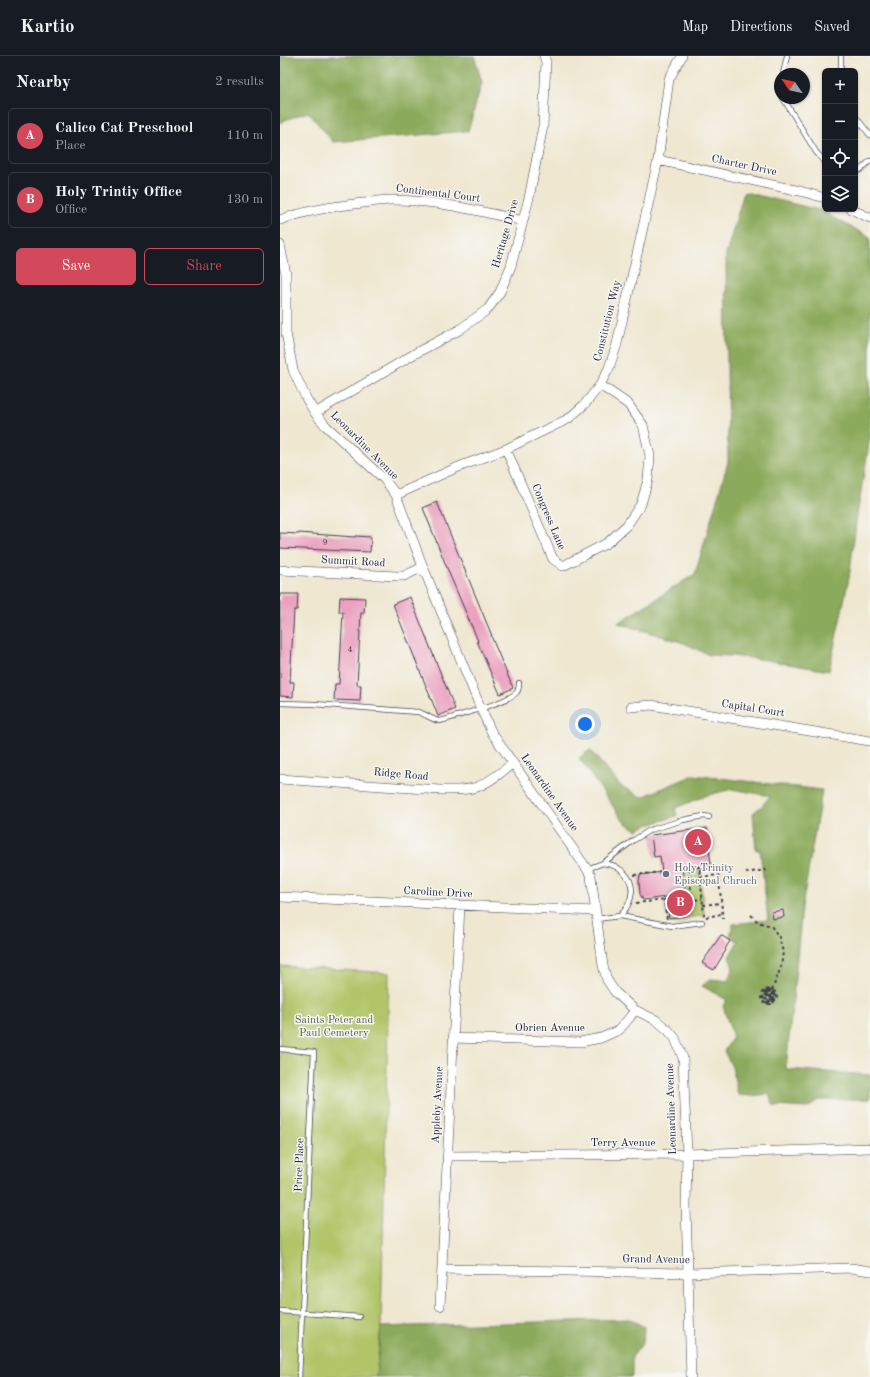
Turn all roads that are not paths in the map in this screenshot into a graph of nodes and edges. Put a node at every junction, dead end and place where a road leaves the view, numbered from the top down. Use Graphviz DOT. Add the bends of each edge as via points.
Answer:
graph roads {
  1 [pos="544,56"];
  2 [pos="682,56"];
  3 [pos="787,56"];
  4 [pos="841,56"];
  5 [pos="784,68"];
  6 [pos="841,68"];
  7 [pos="787,104"];
  8 [pos="858,120"];
  9 [pos="870,135"];
  10 [pos="822,158"];
  11 [pos="658,160"];
  12 [pos="870,162"];
  13 [pos="858,171"];
  14 [pos="822,197"];
  15 [pos="857,212"];
  16 [pos="870,218"];
  17 [pos="280,220"];
  18 [pos="523,221"];
  19 [pos="280,245"];
  20 [pos="600,385"];
  21 [pos="315,412"];
  22 [pos="506,449"];
  23 [pos="396,495"];
  24 [pos="423,567"];
  25 [pos="280,570"];
  26 [pos="519,683"];
  27 [pos="280,703"];
  28 [pos="632,707"];
  29 [pos="480,709"];
  30 [pos="870,741"];
  31 [pos="513,763"];
  32 [pos="280,779"];
  33 [pos="709,817"];
  34 [pos="604,863"];
  35 [pos="587,869"];
  36 [pos="280,897"];
  37 [pos="460,906"];
  38 [pos="596,915"];
  39 [pos="620,916"];
  40 [pos="702,922"];
  41 [pos="635,1010"];
  42 [pos="454,1038"];
  43 [pos="280,1049"];
  44 [pos="870,1148"];
  45 [pos="687,1154"];
  46 [pos="448,1156"];
  47 [pos="442,1269"];
  48 [pos="870,1271"];
  49 [pos="688,1273"];
  50 [pos="440,1306"];
  51 [pos="280,1311"];
  52 [pos="303,1312"];
  53 [pos="359,1318"];
  54 [pos="300,1377"];
  55 [pos="691,1377"];
  1 -- 18 [label="street, Heritage Drive" via="546,62 543,126"];
  2 -- 11 [label="street, Constitution Way" via="669,79"];
  3 -- 5 [label="lane"];
  4 -- 6 [label="lane"];
  7 -- 10 [label="lane"];
  8 -- 9 [label="lane"];
  11 -- 14 [label="street, Charter Drive"];
  11 -- 20 [label="street, Constitution Way" via="617,344"];
  12 -- 13 [label="lane"];
  15 -- 16 [label="street"];
  17 -- 18 [label="street, Continental Court" via="312,211 390,200 426,202"];
  18 -- 21 [label="street, Heritage Drive" via="511,266 500,292 488,309 459,330"];
  19 -- 21 [label="street, Leonardine Avenue" via="286,274 286,333 292,370"];
  20 -- 22 [label="street, Constitution Way" via="585,404 568,419"];
  20 -- 22 [label="street, Congress Lane" via="628,404 636,415 643,425 650,456 648,480 641,504 627,525 608,543 563,566 553,559"];
  21 -- 23 [label="street, Leonardine Avenue" via="326,426 384,479"];
  22 -- 23 [label="street, Constitution Way"];
  23 -- 24 [label="street, Leonardine Avenue"];
  24 -- 25 [label="street, Summit Road" via="404,576"];
  24 -- 29 [label="street, Leonardine Avenue"];
  26 -- 29 [label="lane" via="518,690 513,695"];
  27 -- 29 [label="lane" via="418,712 436,720"];
  28 -- 30 [label="street, Capital Court" via="651,705"];
  29 -- 31 [label="street, Leonardine Avenue" via="492,733"];
  31 -- 32 [label="street, Ridge Road" via="477,787 460,790"];
  31 -- 35 [label="street, Leonardine Avenue"];
  33 -- 34 [label="lane" via="683,820 650,830"];
  34 -- 35 [label="lane"];
  34 -- 39 [label="lane" via="619,868 630,881 632,894 629,904"];
  35 -- 38 [label="street, Leonardine Avenue" via="594,891"];
  36 -- 37 [label="street, Caroline Drive"];
  37 -- 38 [label="street, Caroline Drive"];
  37 -- 42 [label="street, Appleby Avenue"];
  38 -- 39 [label="lane"];
  38 -- 41 [label="street, Leonardine Avenue" via="607,980 615,992"];
  39 -- 40 [label="lane" via="672,926"];
  41 -- 42 [label="street, Obrien Avenue" via="619,1030 601,1038 580,1042"];
  41 -- 45 [label="street, Leonardine Avenue" via="656,1020 668,1030 675,1038 683,1058"];
  42 -- 46 [label="street, Appleby Avenue"];
  43 -- 52 [label="lane, Price Place" via="314,1052"];
  44 -- 45 [label="street, Terry Avenue"];
  45 -- 46 [label="street, Terry Avenue"];
  45 -- 49 [label="street, Leonardine Avenue"];
  46 -- 47 [label="street, Appleby Avenue"];
  47 -- 49 [label="street, Grand Avenue"];
  47 -- 50 [label="street, Appleby Avenue"];
  48 -- 49 [label="street, Grand Avenue" via="851,1268"];
  49 -- 55 [label="street, Leonardine Avenue"];
  51 -- 52 [label="lane"];
  52 -- 53 [label="lane"];
  52 -- 54 [label="lane"];
}
